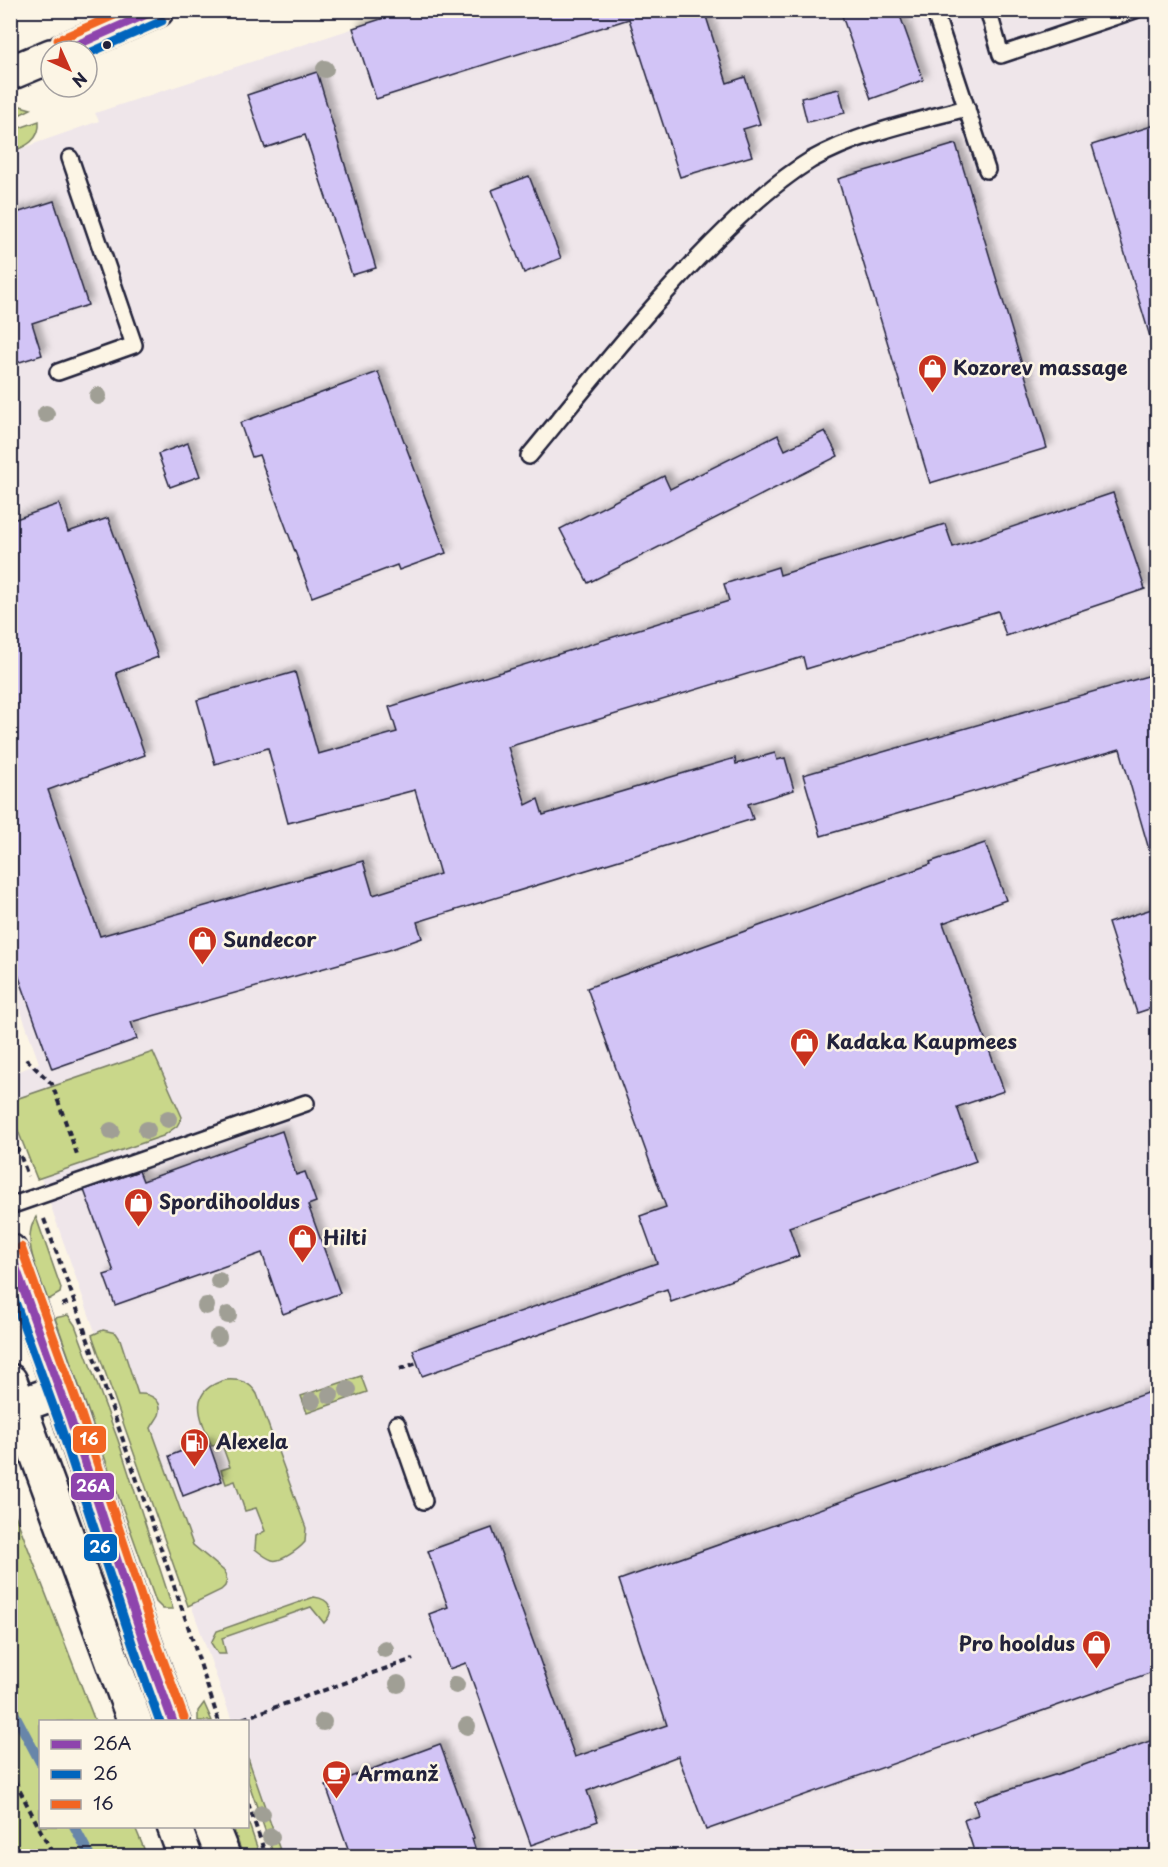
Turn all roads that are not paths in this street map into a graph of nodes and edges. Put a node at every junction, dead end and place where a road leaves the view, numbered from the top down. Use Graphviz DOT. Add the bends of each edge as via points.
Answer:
graph roads {
  1 [pos="157,10"];
  2 [pos="934,10"];
  3 [pos="988,10"];
  4 [pos="1136,10"];
  5 [pos="91,39"];
  6 [pos="39,61"];
  7 [pos="10,73"];
  8 [pos="967,108"];
  9 [pos="70,158"];
  10 [pos="987,170"];
  11 [pos="58,372"];
  12 [pos="529,456"];
  13 [pos="306,1103"];
  14 [pos="10,1206"];
  15 [pos="10,1251"];
  16 [pos="60,1391"];
  17 [pos="13,1399"];
  18 [pos="398,1424"];
  19 [pos="424,1501"];
  20 [pos="134,1720"];
  21 [pos="172,1720"];
  22 [pos="174,1828"];
  23 [pos="211,1828"];
  24 [pos="185,1857"];
  25 [pos="223,1857"];
  1 -- 5 [label="main road"];
  2 -- 8 [label="lane"];
  3 -- 4 [label="lane" via="1001,55"];
  6 -- 7 [label="main road"];
  8 -- 10 [label="lane"];
  8 -- 12 [label="lane" via="872,134 813,159 785,176 710,244 661,296"];
  9 -- 11 [label="lane" via="134,345"];
  13 -- 14 [label="lane"];
  15 -- 16 [label="main road"];
  16 -- 17 [label="main road"];
  16 -- 21 [label="main road"];
  17 -- 20 [label="main road"];
  18 -- 19 [label="lane"];
  22 -- 24 [label="main road"];
  23 -- 25 [label="main road"];
}
